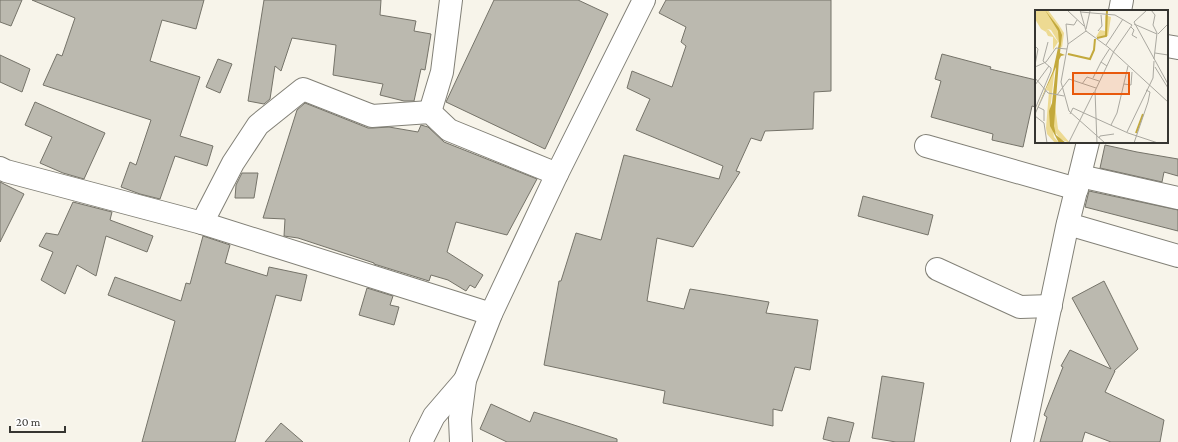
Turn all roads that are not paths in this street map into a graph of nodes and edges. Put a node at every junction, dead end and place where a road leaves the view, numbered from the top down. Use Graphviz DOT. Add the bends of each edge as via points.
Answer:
graph roads {
  1 [pos="451,0"];
  2 [pos="644,0"];
  3 [pos="1122,0"];
  4 [pos="1120,10"];
  5 [pos="1168,46"];
  6 [pos="1178,48"];
  7 [pos="430,112"];
  8 [pos="1088,143"];
  9 [pos="926,146"];
  10 [pos="0,168"];
  11 [pos="557,174"];
  12 [pos="1078,183"];
  13 [pos="1178,198"];
  14 [pos="202,223"];
  15 [pos="1068,224"];
  16 [pos="1178,256"];
  17 [pos="938,269"];
  18 [pos="1051,306"];
  19 [pos="491,314"];
  20 [pos="465,380"];
  21 [pos="421,442"];
  22 [pos="461,442"];
  23 [pos="1022,442"];
  1 -- 7 [label="street" via="442,72"];
  2 -- 11 [label="street"];
  3 -- 4 [label="street"];
  5 -- 6 [label="street"];
  7 -- 11 [label="street" via="449,130"];
  7 -- 14 [label="street" via="372,116 303,89 258,125 233,163"];
  8 -- 12 [label="street"];
  9 -- 12 [label="street"];
  10 -- 14 [label="street"];
  11 -- 19 [label="street"];
  12 -- 13 [label="street"];
  12 -- 15 [label="street"];
  14 -- 19 [label="street"];
  15 -- 16 [label="street"];
  15 -- 18 [label="street"];
  17 -- 18 [label="street" via="1020,307"];
  18 -- 23 [label="street"];
  19 -- 20 [label="street"];
  20 -- 21 [label="street" via="434,416"];
  20 -- 22 [label="street" via="460,419"];
}
